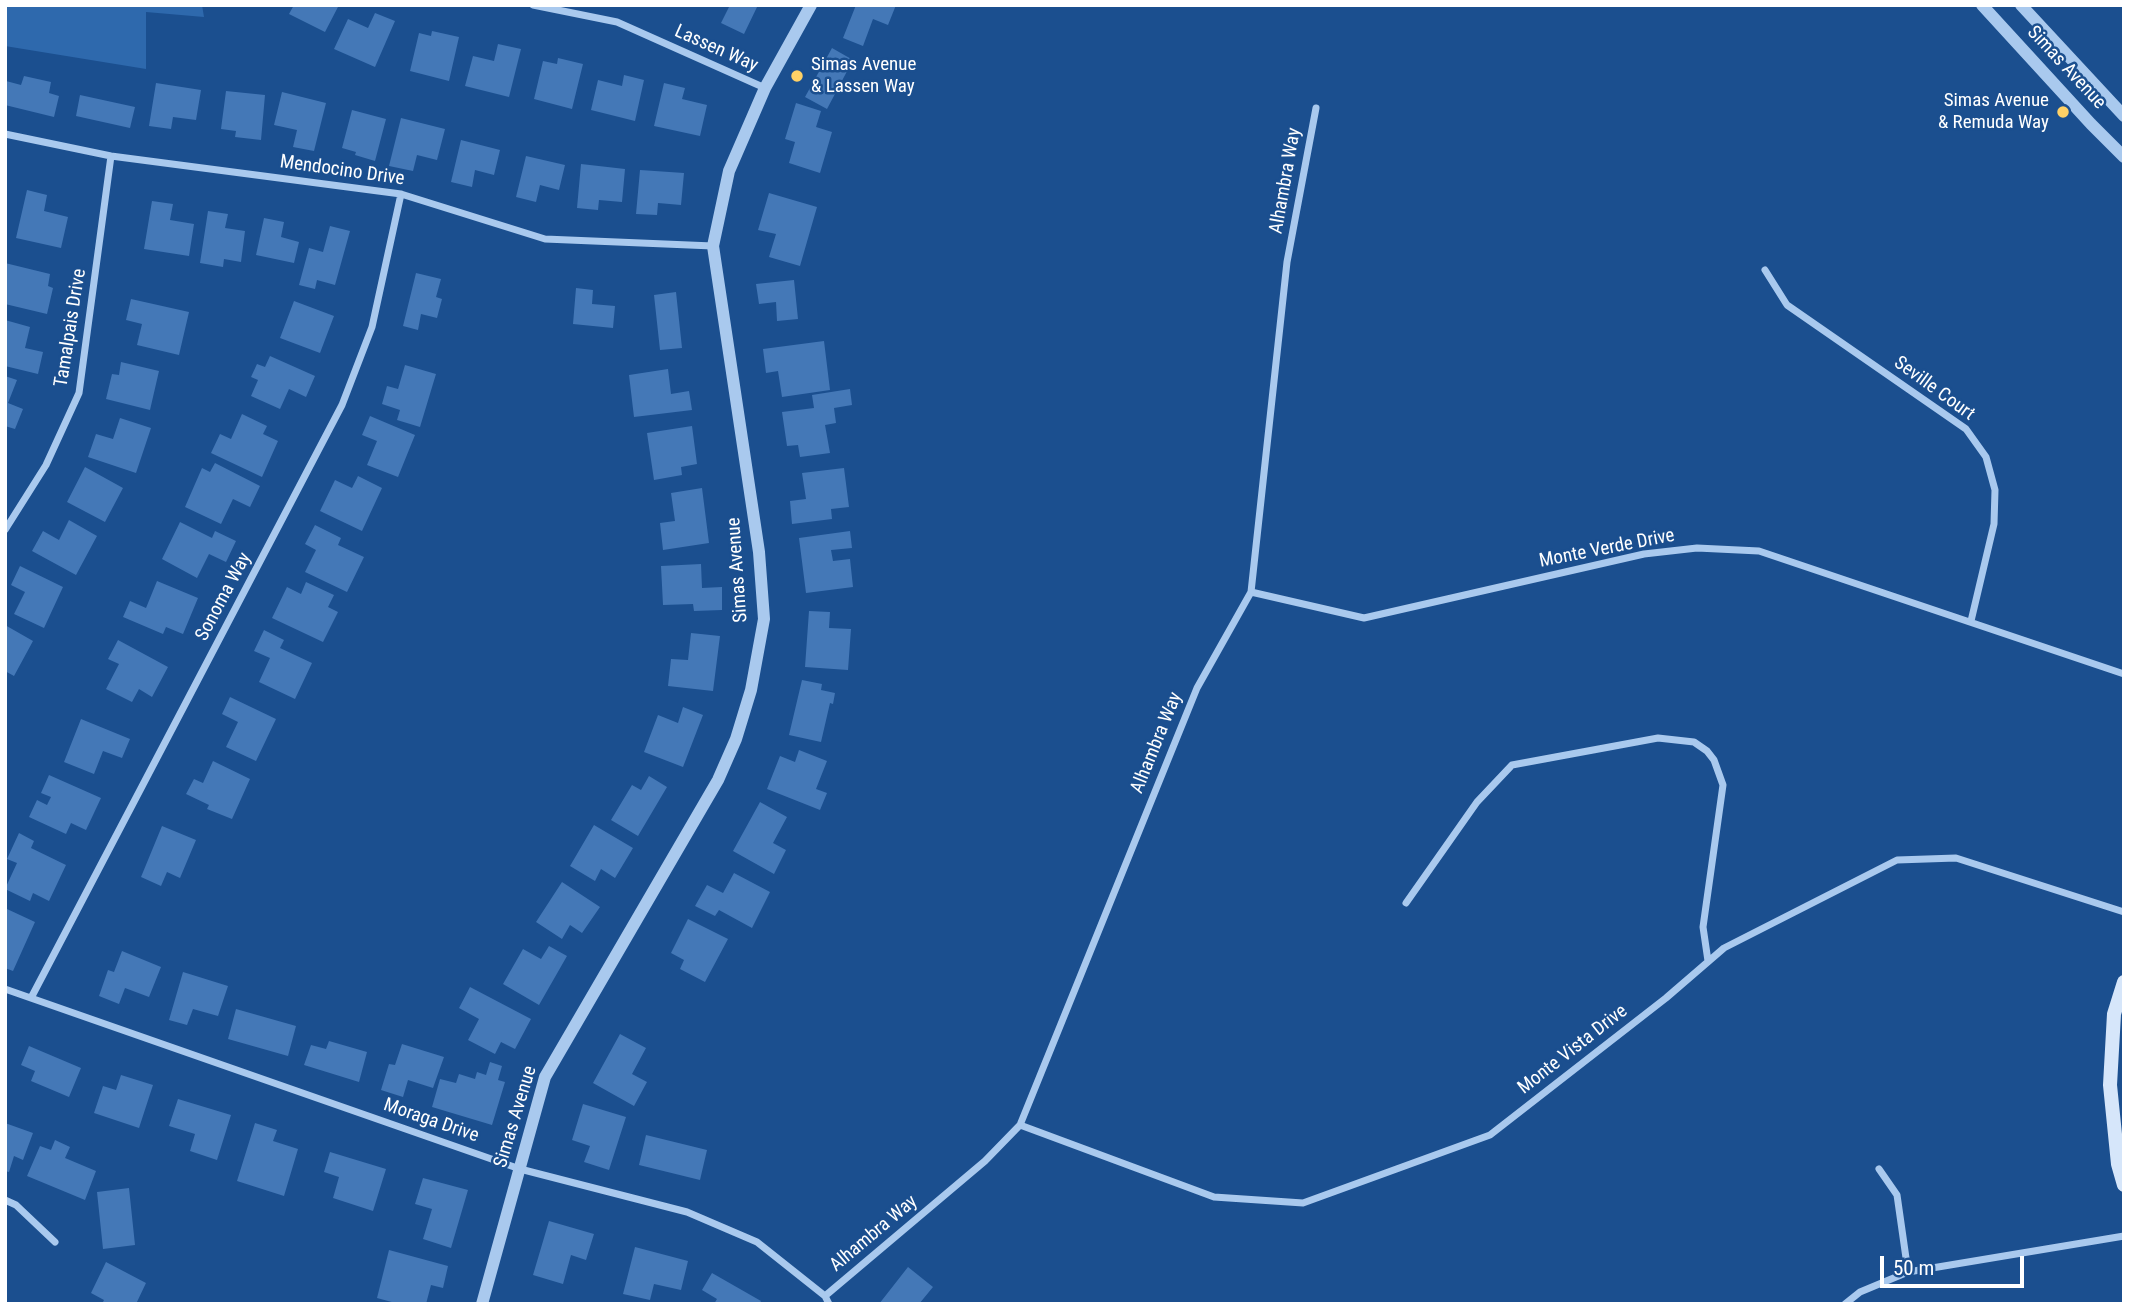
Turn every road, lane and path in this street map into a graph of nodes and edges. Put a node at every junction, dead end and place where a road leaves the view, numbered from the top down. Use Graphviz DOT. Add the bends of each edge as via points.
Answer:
graph roads {
  1 [pos="533,5"];
  2 [pos="811,5"];
  3 [pos="1982,5"];
  4 [pos="2021,5"];
  5 [pos="765,88"];
  6 [pos="1316,108"];
  7 [pos="2124,116"];
  8 [pos="5,134"];
  9 [pos="111,156"];
  10 [pos="2124,157"];
  11 [pos="401,194"];
  12 [pos="713,246"];
  13 [pos="1765,270"];
  14 [pos="5,530"];
  15 [pos="1251,592"];
  16 [pos="1971,621"];
  17 [pos="2124,674"];
  18 [pos="1406,902"];
  19 [pos="2124,912"];
  20 [pos="1708,961"];
  21 [pos="2124,982"];
  22 [pos="5,989"];
  23 [pos="31,998"];
  24 [pos="1020,1125"];
  25 [pos="520,1169"];
  26 [pos="1879,1169"];
  27 [pos="2124,1185"];
  28 [pos="5,1200"];
  29 [pos="2124,1236"];
  30 [pos="55,1242"];
  31 [pos="1908,1272"];
  32 [pos="827,1300"];
  33 [pos="482,1304"];
  34 [pos="1845,1304"];
  1 -- 5 [label="street, Lassen Way" via="617,22"];
  2 -- 5 [label="street, Simas Avenue"];
  3 -- 10 [label="street, Simas Avenue"];
  4 -- 7 [label="street, Simas Avenue"];
  5 -- 12 [label="street, Simas Avenue" via="729,172"];
  6 -- 15 [label="street, Alhambra Way" via="1287,262"];
  8 -- 9 [label="street, Mendocino Drive"];
  9 -- 11 [label="street, Mendocino Drive"];
  9 -- 14 [label="street, Tamalpais Drive" via="79,393 46,465"];
  11 -- 12 [label="street, Mendocino Drive" via="545,239"];
  11 -- 23 [label="street, Sonoma Way" via="372,327 342,405"];
  12 -- 25 [label="street, Simas Avenue" via="759,552 764,619 751,690 718,780 545,1077"];
  13 -- 16 [label="street, Seville Court" via="1787,304 1966,429 1986,457 1994,490 1994,524"];
  15 -- 16 [label="street, Monte Verde Drive" via="1364,618 1644,554 1697,548 1759,551"];
  15 -- 24 [label="street, Alhambra Way" via="1197,688"];
  16 -- 17 [label="street, Monte Verde Drive"];
  18 -- 20 [label="street" via="1477,802 1512,765 1658,738 1694,742 1714,760 1723,785 1703,927"];
  19 -- 20 [label="street, Monte Vista Drive" via="1956,858 1897,860 1724,948"];
  20 -- 24 [label="street, Monte Vista Drive" via="1490,1135 1303,1203 1214,1197"];
  21 -- 27 [label="main road" via="2114,1014 2110,1085"];
  22 -- 23 [label="street, Moraga Drive"];
  23 -- 25 [label="street, Moraga Drive"];
  24 -- 32 [label="street, Alhambra Way"];
  25 -- 32 [label="street, Moraga Drive" via="687,1212 757,1242"];
  25 -- 33 [label="street, Simas Avenue"];
  26 -- 31 [label="street" via="1897,1195"];
  28 -- 30 [label="street"];
  29 -- 31 [label="street"];
  31 -- 34 [label="street" via="1860,1292"];
}
